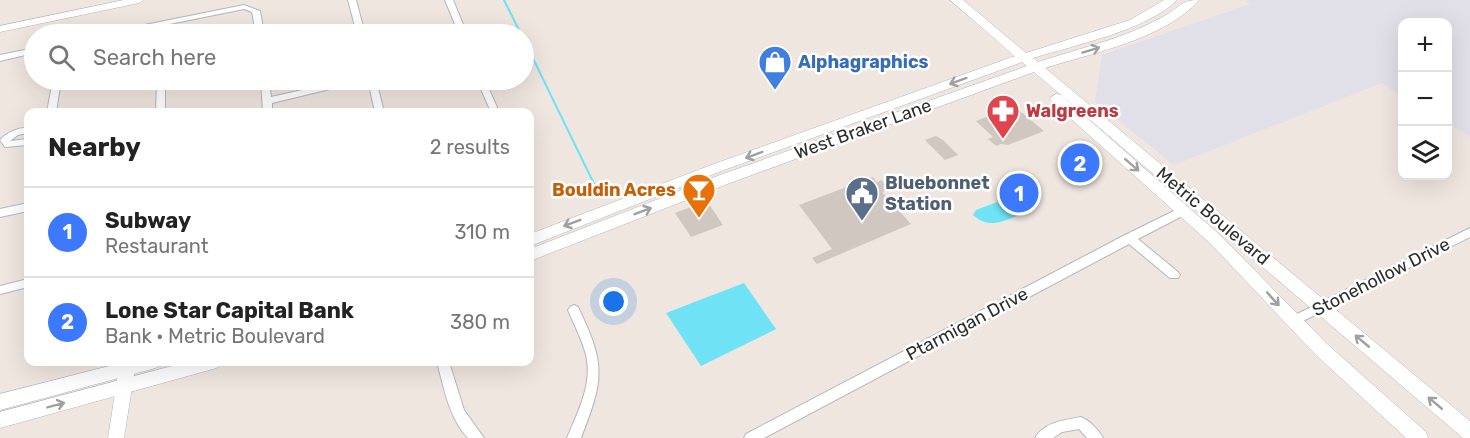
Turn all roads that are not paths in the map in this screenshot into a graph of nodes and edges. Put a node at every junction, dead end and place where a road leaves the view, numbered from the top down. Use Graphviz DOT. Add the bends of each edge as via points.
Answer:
graph roads {
  1 [pos="139,0"];
  2 [pos="352,0"];
  3 [pos="449,0"];
  4 [pos="942,0"];
  5 [pos="956,0"];
  6 [pos="1171,0"];
  7 [pos="1193,0"];
  8 [pos="163,23"];
  9 [pos="158,24"];
  10 [pos="258,24"];
  11 [pos="358,24"];
  12 [pos="459,24"];
  13 [pos="0,28"];
  14 [pos="24,53"];
  15 [pos="0,58"];
  16 [pos="1024,64"];
  17 [pos="55,90"];
  18 [pos="161,90"];
  19 [pos="266,90"];
  20 [pos="314,90"];
  21 [pos="374,90"];
  22 [pos="485,90"];
  23 [pos="267,101"];
  24 [pos="52,108"];
  25 [pos="160,108"];
  26 [pos="268,108"];
  27 [pos="379,108"];
  28 [pos="493,108"];
  29 [pos="24,131"];
  30 [pos="24,143"];
  31 [pos="722,173"];
  32 [pos="24,208"];
  33 [pos="1184,210"];
  34 [pos="0,213"];
  35 [pos="1470,232"];
  36 [pos="1129,238"];
  37 [pos="534,239"];
  38 [pos="534,253"];
  39 [pos="1174,274"];
  40 [pos="24,284"];
  41 [pos="0,290"];
  42 [pos="1323,308"];
  43 [pos="574,310"];
  44 [pos="1293,321"];
  45 [pos="145,366"];
  46 [pos="190,366"];
  47 [pos="444,366"];
  48 [pos="126,377"];
  49 [pos="0,402"];
  50 [pos="0,420"];
  51 [pos="1470,432"];
  52 [pos="116,438"];
  53 [pos="477,438"];
  54 [pos="574,438"];
  55 [pos="751,438"];
  56 [pos="1042,438"];
  57 [pos="1096,438"];
  58 [pos="1419,438"];
  1 -- 13 [label="street"];
  2 -- 11 [label="street"];
  3 -- 12 [label="street"];
  4 -- 16 [label="main road, Metric Boulevard"];
  5 -- 16 [label="main road, Metric Boulevard"];
  6 -- 16 [label="main road, West Braker Lane" via="1134,22"];
  16 -- 7 [label="main road, West Braker Lane, one-way" via="1138,34 1172,17"];
  8 -- 9 [label="street"];
  8 -- 10 [label="street" via="244,7 256,11"];
  14 -- 15 [label="street"];
  16 -- 31 [label="main road, West Braker Lane"];
  16 -- 33 [label="main road, Metric Boulevard, one-way"];
  16 -- 42 [label="main road, Metric Boulevard"];
  17 -- 24 [label="street"];
  18 -- 25 [label="street"];
  19 -- 23 [label="street"];
  20 -- 23 [label="street"];
  21 -- 27 [label="street"];
  22 -- 28 [label="street"];
  23 -- 26 [label="street"];
  29 -- 30 [label="street" via="5,140 13,146"];
  31 -- 37 [label="main road, West Braker Lane, one-way"];
  38 -- 31 [label="main road, West Braker Lane, one-way"];
  32 -- 34 [label="street"];
  33 -- 36 [label="street, Ptarmigan Drive"];
  33 -- 44 [label="main road, Metric Boulevard, one-way"];
  35 -- 42 [label="street, Stonehollow Drive"];
  36 -- 39 [label="street"];
  36 -- 55 [label="street, Ptarmigan Drive"];
  40 -- 41 [label="street"];
  42 -- 44 [label="street, Stonehollow Drive"];
  51 -- 42 [label="main road, Metric Boulevard, one-way"];
  43 -- 54 [label="street" via="593,358 592,389"];
  44 -- 58 [label="main road, Metric Boulevard"];
  45 -- 48 [label="main road"];
  46 -- 48 [label="main road"];
  47 -- 53 [label="street" via="456,409"];
  48 -- 49 [label="main road"];
  50 -- 48 [label="main road, one-way"];
  48 -- 52 [label="street"];
  56 -- 57 [label="street" via="1059,427 1081,423"];
}
